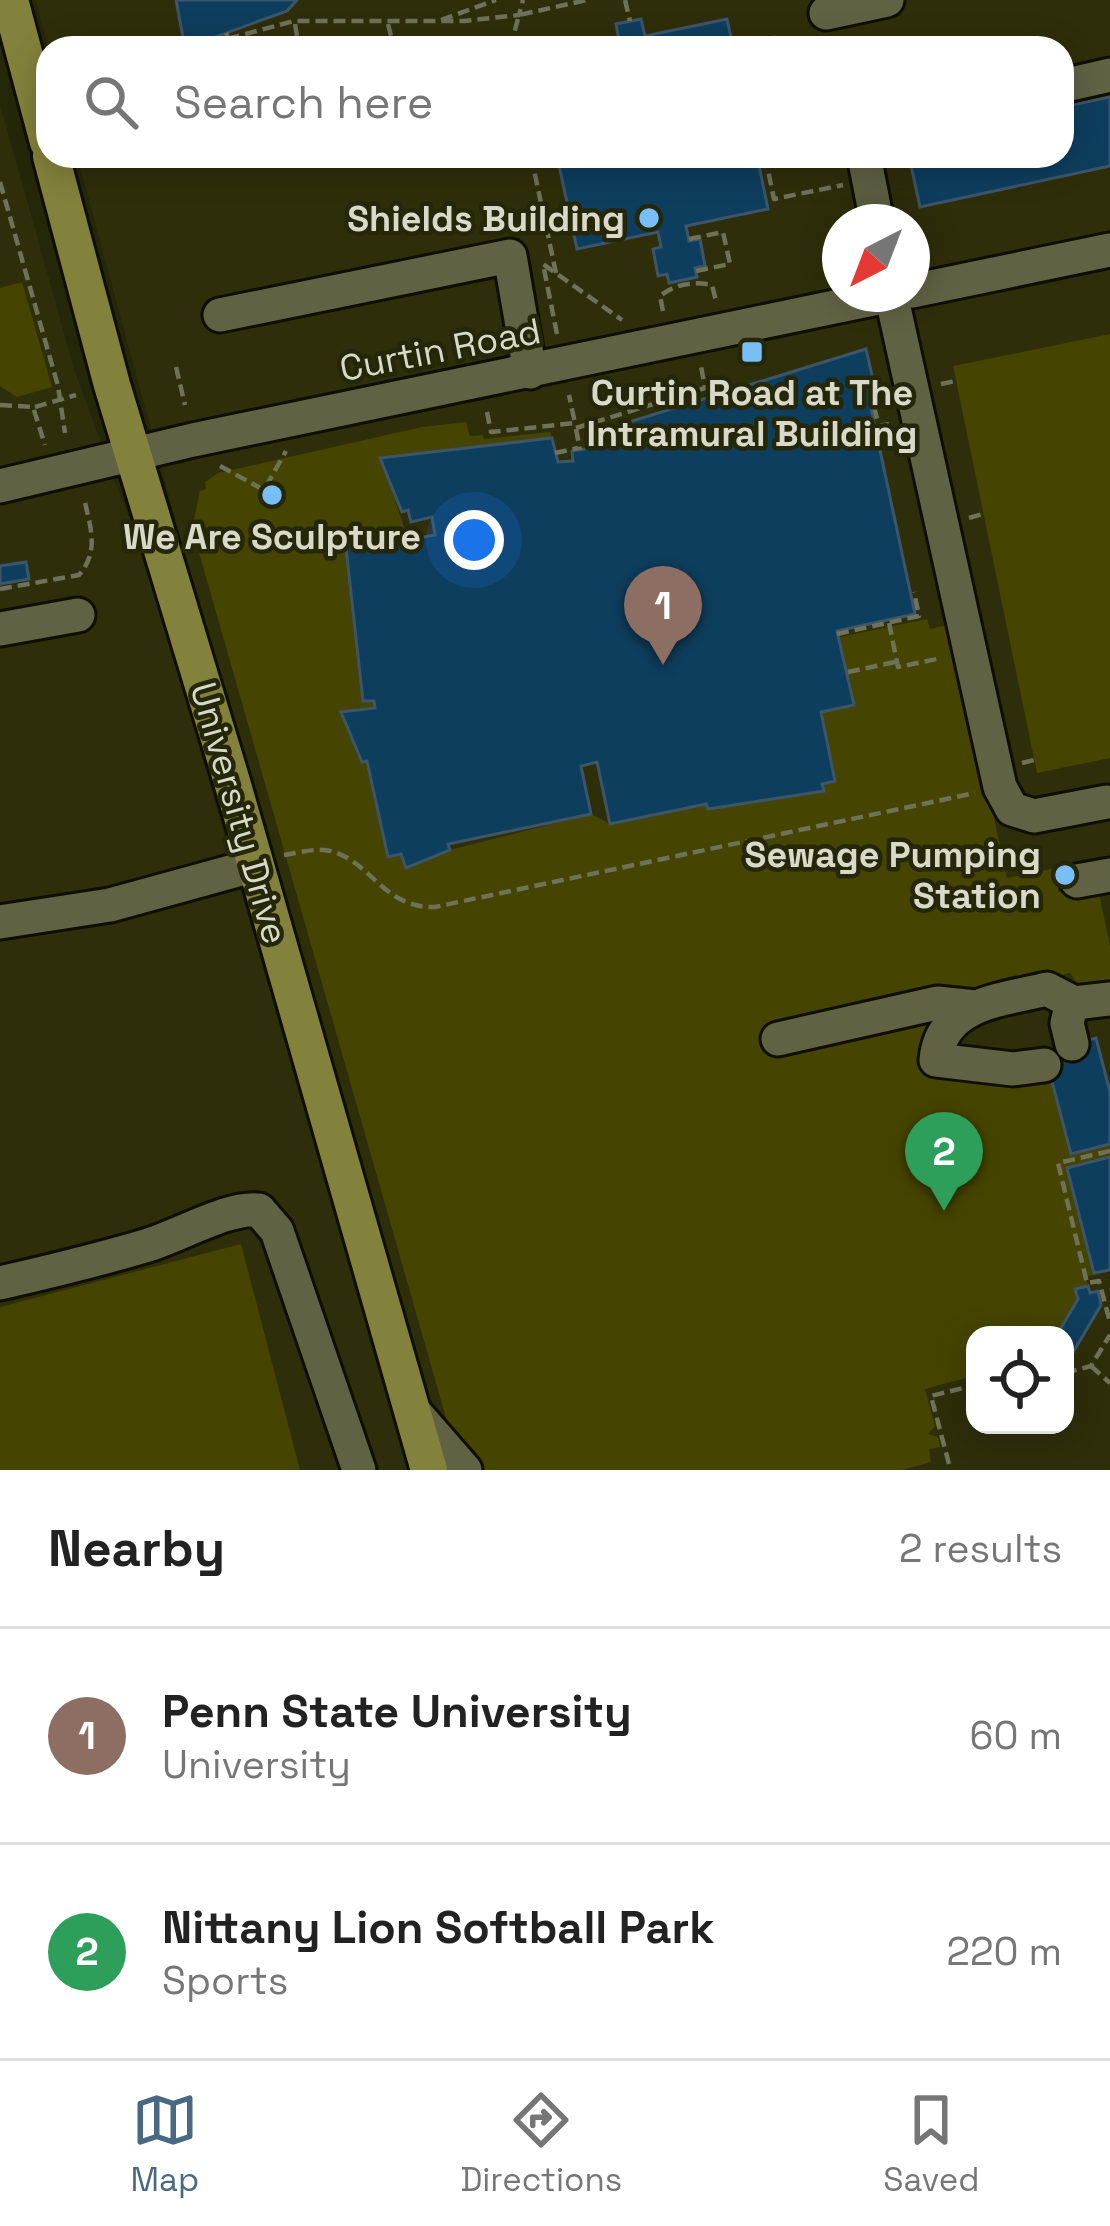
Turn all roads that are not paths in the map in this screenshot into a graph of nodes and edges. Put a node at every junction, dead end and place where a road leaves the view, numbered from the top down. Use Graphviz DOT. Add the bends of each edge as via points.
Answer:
graph roads {
  1 [pos="10,0"];
  2 [pos="887,0"];
  3 [pos="826,13"];
  4 [pos="1110,75"];
  5 [pos="1074,83"];
  6 [pos="36,97"];
  7 [pos="55,168"];
  8 [pos="856,170"];
  9 [pos="870,204"];
  10 [pos="1110,250"];
  11 [pos="930,287"];
  12 [pos="822,309"];
  13 [pos="897,312"];
  14 [pos="220,314"];
  15 [pos="530,372"];
  16 [pos="133,455"];
  17 [pos="0,486"];
  18 [pos="78,615"];
  19 [pos="0,629"];
  20 [pos="1109,807"];
  21 [pos="267,861"];
  22 [pos="1110,874"];
  23 [pos="1076,881"];
  24 [pos="0,922"];
  25 [pos="1110,998"];
  26 [pos="1072,1002"];
  27 [pos="976,1007"];
  28 [pos="778,1039"];
  29 [pos="1072,1044"];
  30 [pos="1044,1065"];
  31 [pos="0,1283"];
  32 [pos="411,1408"];
  33 [pos="359,1470"];
  34 [pos="429,1470"];
  35 [pos="465,1470"];
  1 -- 6 [label="main road"];
  2 -- 3 [label="street"];
  4 -- 5 [label="street"];
  7 -- 16 [label="main road, University Drive"];
  8 -- 9 [label="street"];
  10 -- 11 [label="street"];
  12 -- 15 [label="street, Curtin Road"];
  13 -- 20 [label="street" via="969,652 1011,775 1012,809 1034,816"];
  14 -- 15 [label="street" via="510,256"];
  15 -- 16 [label="street, Curtin Road"];
  16 -- 17 [label="street, Curtin Road"];
  16 -- 21 [label="main road, University Drive"];
  18 -- 19 [label="street"];
  21 -- 24 [label="street" via="110,904"];
  21 -- 32 [label="main road, University Drive"];
  22 -- 23 [label="street"];
  25 -- 26 [label="street"];
  26 -- 27 [label="street" via="1047,988"];
  26 -- 29 [label="street"];
  27 -- 28 [label="street" via="937,1003"];
  27 -- 30 [label="street" via="951,1020 936,1060"];
  31 -- 33 [label="street" via="147,1246 231,1211 259,1210 277,1231"];
  32 -- 34 [label="main road, University Drive"];
  32 -- 35 [label="street"];
}
